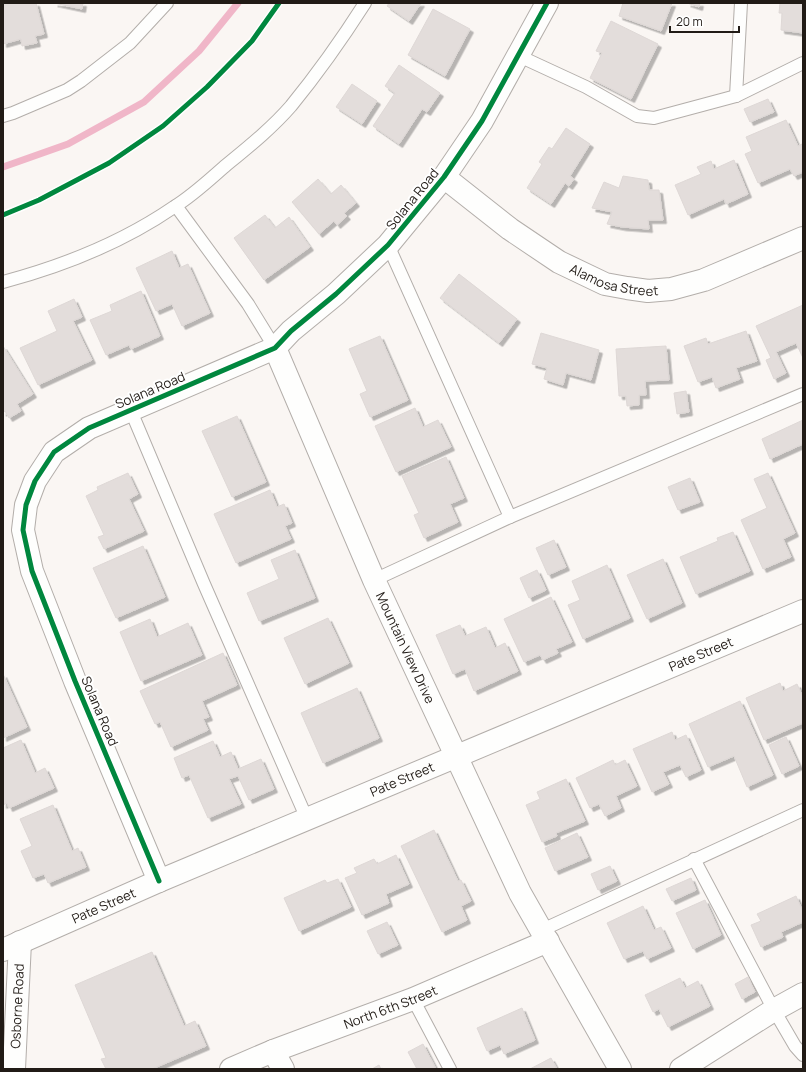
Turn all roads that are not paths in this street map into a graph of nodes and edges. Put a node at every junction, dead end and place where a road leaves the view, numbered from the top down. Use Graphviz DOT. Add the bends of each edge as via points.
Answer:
graph roads {
  1 [pos="167,3"];
  2 [pos="365,3"];
  3 [pos="547,3"];
  4 [pos="741,3"];
  5 [pos="519,56"];
  6 [pos="803,63"];
  7 [pos="736,96"];
  8 [pos="3,116"];
  9 [pos="444,177"];
  10 [pos="176,206"];
  11 [pos="803,238"];
  12 [pos="388,245"];
  13 [pos="3,282"];
  14 [pos="275,348"];
  15 [pos="803,394"];
  16 [pos="131,411"];
  17 [pos="510,517"];
  18 [pos="374,580"];
  19 [pos="803,611"];
  20 [pos="456,757"];
  21 [pos="803,810"];
  22 [pos="307,819"];
  23 [pos="694,859"];
  24 [pos="159,881"];
  25 [pos="545,936"];
  26 [pos="9,944"];
  27 [pos="803,994"];
  28 [pos="413,999"];
  29 [pos="774,1010"];
  30 [pos="803,1055"];
  31 [pos="278,1060"];
  32 [pos="14,1069"];
  33 [pos="231,1069"];
  34 [pos="450,1069"];
  35 [pos="620,1069"];
  36 [pos="682,1069"];
  1 -- 8 [label="lane" via="130,43 81,81 67,90"];
  2 -- 10 [label="lane" via="331,55 290,107 254,143"];
  3 -- 5 [label="street, Solana Road"];
  4 -- 7 [label="lane"];
  5 -- 7 [label="lane" via="645,118 654,118"];
  5 -- 9 [label="street, Solana Road" via="482,121"];
  6 -- 7 [label="lane"];
  9 -- 11 [label="street, Alamosa Street" via="510,229 559,262 604,284 627,288 671,289 704,280"];
  9 -- 12 [label="street, Solana Road"];
  10 -- 13 [label="lane" via="125,236 72,260"];
  10 -- 14 [label="lane" via="248,304"];
  12 -- 14 [label="street, Solana Road"];
  12 -- 17 [label="lane"];
  14 -- 16 [label="street, Solana Road"];
  14 -- 18 [label="street, Mountain View Drive"];
  15 -- 17 [label="lane"];
  16 -- 22 [label="lane"];
  16 -- 24 [label="street, Solana Road" via="89,428 54,452 35,481 26,505 23,530 32,571"];
  17 -- 18 [label="lane"];
  18 -- 20 [label="street, Mountain View Drive"];
  19 -- 20 [label="street, Pate Street"];
  20 -- 22 [label="street, Pate Street"];
  20 -- 25 [label="street, Mountain View Drive" via="520,893"];
  21 -- 23 [label="lane"];
  22 -- 24 [label="street, Pate Street"];
  23 -- 25 [label="lane"];
  23 -- 29 [label="lane"];
  24 -- 26 [label="street, Pate Street"];
  25 -- 28 [label="street, North 6th Street"];
  25 -- 35 [label="street, Mountain View Drive"];
  26 -- 32 [label="street, Osborne Road"];
  27 -- 29 [label="street"];
  28 -- 31 [label="street, North 6th Street"];
  28 -- 34 [label="lane"];
  29 -- 30 [label="lane"];
  29 -- 36 [label="street"];
  31 -- 33 [label="street, North 6th Street"];
}
